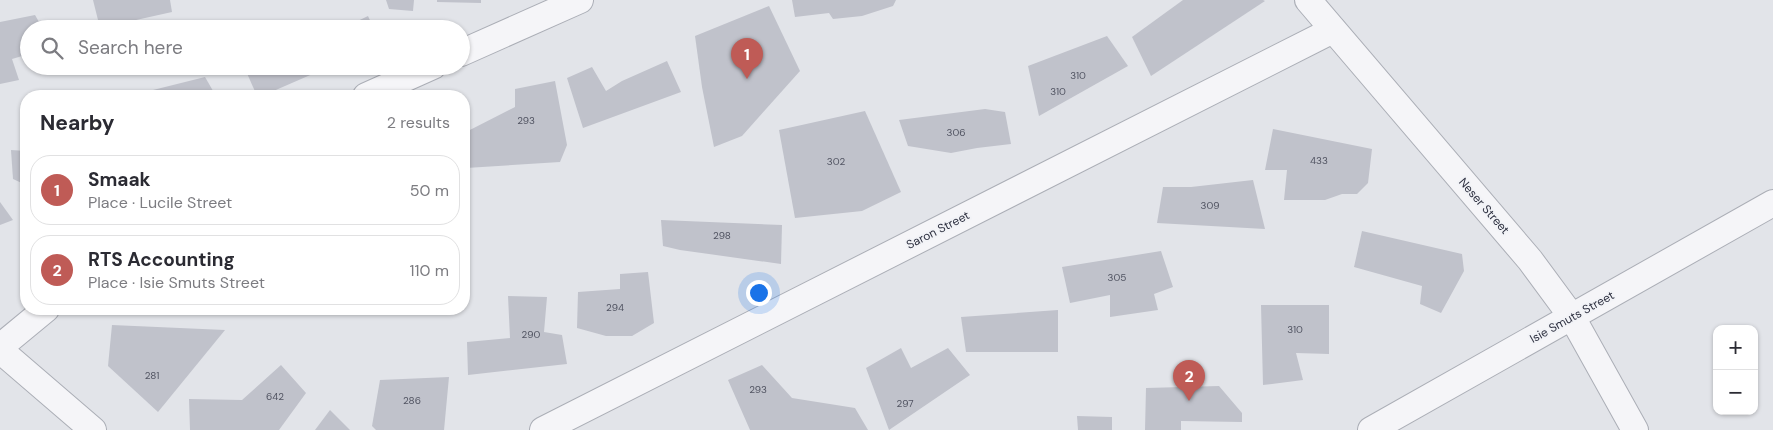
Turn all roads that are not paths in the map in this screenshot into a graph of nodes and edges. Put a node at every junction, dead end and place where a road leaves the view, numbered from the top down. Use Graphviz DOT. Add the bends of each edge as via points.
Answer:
graph roads {
  1 [pos="580,0"];
  2 [pos="1308,0"];
  3 [pos="1333,30"];
  4 [pos="470,50"];
  5 [pos="413,75"];
  6 [pos="379,90"];
  7 [pos="1773,203"];
  8 [pos="39,315"];
  9 [pos="1572,317"];
  10 [pos="0,348"];
  11 [pos="93,430"];
  12 [pos="544,430"];
  13 [pos="1371,430"];
  14 [pos="1635,430"];
  1 -- 4 [label="street"];
  2 -- 3 [label="street, Neser Street"];
  3 -- 9 [label="street, Neser Street" via="1530,260"];
  3 -- 12 [label="street, Saron Street"];
  5 -- 6 [label="street"];
  7 -- 9 [label="street, Isie Smuts Street"];
  8 -- 10 [label="street"];
  9 -- 13 [label="street, Isie Smuts Street"];
  9 -- 14 [label="street, Neser Street"];
  10 -- 11 [label="street"];
}
